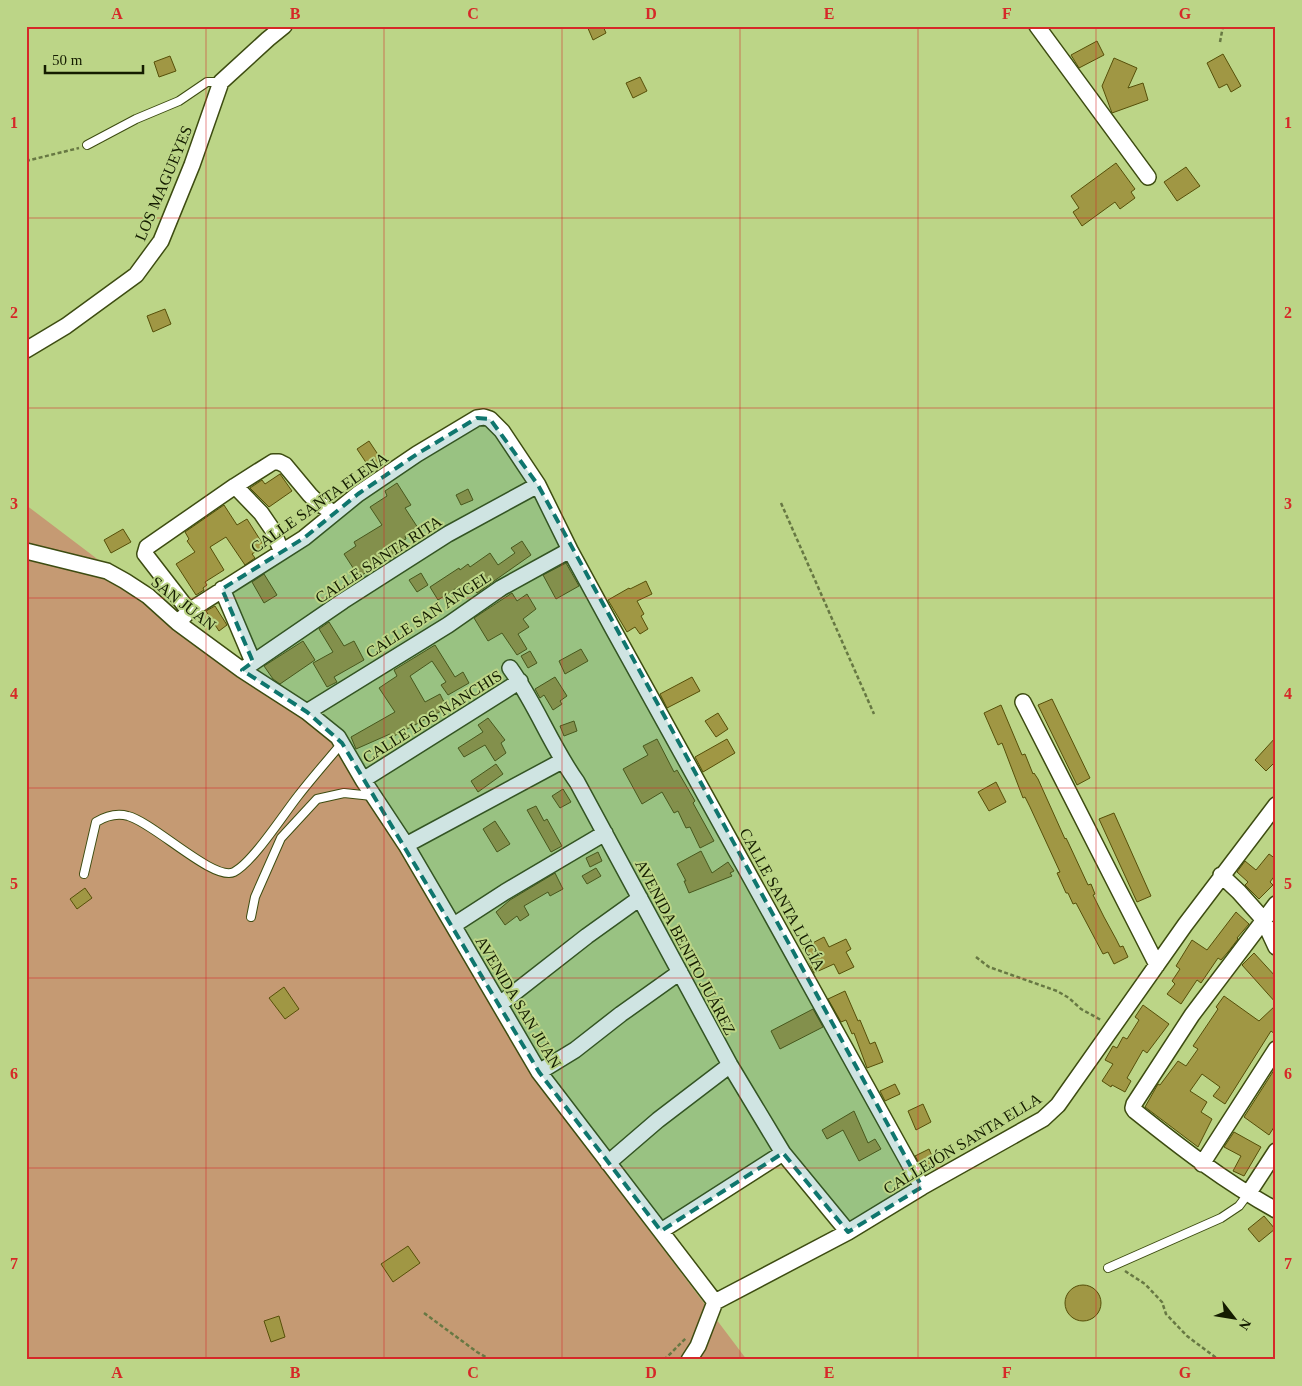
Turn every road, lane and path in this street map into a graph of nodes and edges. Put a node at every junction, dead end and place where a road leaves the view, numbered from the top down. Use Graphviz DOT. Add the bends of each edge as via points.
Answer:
graph roads {
  1 [pos="284,26"];
  2 [pos="1037,26"];
  3 [pos="1223,26"];
  4 [pos="1220,42"];
  5 [pos="221,82"];
  6 [pos="87,145"];
  7 [pos="26,161"];
  8 [pos="1148,177"];
  9 [pos="26,350"];
  10 [pos="484,417"];
  11 [pos="538,485"];
  12 [pos="235,486"];
  13 [pos="781,503"];
  14 [pos="334,513"];
  15 [pos="570,550"];
  16 [pos="26,551"];
  17 [pos="282,552"];
  18 [pos="222,589"];
  19 [pos="189,611"];
  20 [pos="178,623"];
  21 [pos="248,666"];
  22 [pos="510,668"];
  23 [pos="520,681"];
  24 [pos="1023,702"];
  25 [pos="307,712"];
  26 [pos="874,714"];
  27 [pos="342,743"];
  28 [pos="562,761"];
  29 [pos="363,780"];
  30 [pos="374,797"];
  31 [pos="1276,805"];
  32 [pos="605,833"];
  33 [pos="406,845"];
  34 [pos="84,874"];
  35 [pos="1222,875"];
  36 [pos="640,898"];
  37 [pos="1276,904"];
  38 [pos="251,917"];
  39 [pos="1263,920"];
  40 [pos="454,925"];
  41 [pos="1276,948"];
  42 [pos="976,957"];
  43 [pos="1157,965"];
  44 [pos="680,972"];
  45 [pos="500,1004"];
  46 [pos="1113,1028"];
  47 [pos="1276,1049"];
  48 [pos="730,1065"];
  49 [pos="539,1072"];
  50 [pos="1276,1151"];
  51 [pos="783,1152"];
  52 [pos="608,1163"];
  53 [pos="1202,1164"];
  54 [pos="922,1187"];
  55 [pos="1248,1194"];
  56 [pos="1276,1210"];
  57 [pos="661,1231"];
  58 [pos="848,1232"];
  59 [pos="1116,1264"];
  60 [pos="1108,1268"];
  61 [pos="715,1302"];
  62 [pos="424,1313"];
  63 [pos="491,1360"];
  64 [pos="689,1360"];
  65 [pos="1219,1360"];
  1 -- 5 [label="street, LOS MAGUEYES"];
  2 -- 8 [label="street"];
  3 -- 4 [label="path"];
  5 -- 6 [label="lane" via="207,82 179,101"];
  5 -- 9 [label="street, LOS MAGUEYES" via="161,241 136,275 66,326"];
  6 -- 7 [label="path"];
  10 -- 11 [label="street, CALLE SANTA LUCÍA" via="502,431"];
  10 -- 14 [label="street, CALLE SANTA ELENA" via="477,418 417,454"];
  11 -- 15 [label="street, CALLE SANTA LUCÍA"];
  11 -- 21 [label="street, CALLE SANTA RITA" via="448,534"];
  12 -- 14 [label="street" via="273,462 279,462 318,503"];
  12 -- 17 [label="street" via="261,513"];
  12 -- 19 [label="street" via="145,551"];
  13 -- 26 [label="path"];
  14 -- 17 [label="street, CALLE SANTA ELENA"];
  15 -- 25 [label="street, CALLE SAN ÁNGEL" via="501,588 448,625"];
  15 -- 54 [label="street, CALLE SANTA LUCÍA"];
  16 -- 20 [label="street, SAN JUAN" via="107,571 148,596"];
  17 -- 18 [label="street, CALLE SANTA ELENA"];
  18 -- 19 [label="street, CALLE SANTA ELENA"];
  18 -- 21 [label="street"];
  19 -- 20 [label="street, CALLE SANTA ELENA"];
  20 -- 21 [label="street, SAN JUAN"];
  21 -- 25 [label="street, SAN JUAN"];
  22 -- 23 [label="street, AVENIDA BENITO JUÁREZ"];
  23 -- 28 [label="street, AVENIDA BENITO JUÁREZ"];
  23 -- 29 [label="street, CALLE LOS NANCHIS"];
  24 -- 43 [label="street"];
  25 -- 27 [label="street, AVENIDA SAN JUAN" via="338,736"];
  27 -- 29 [label="street, AVENIDA SAN JUAN"];
  27 -- 34 [label="lane" via="244,866 232,874 205,865 147,824 128,816 108,815 96,822"];
  28 -- 32 [label="street, AVENIDA BENITO JUÁREZ"];
  28 -- 33 [label="street"];
  29 -- 30 [label="street, AVENIDA SAN JUAN"];
  30 -- 33 [label="street, AVENIDA SAN JUAN"];
  30 -- 38 [label="lane" via="344,792 317,799 281,838 255,897"];
  31 -- 35 [label="street, CALLEJÓN SANTA ELLA"];
  32 -- 36 [label="street, AVENIDA BENITO JUÁREZ"];
  32 -- 40 [label="street"];
  33 -- 40 [label="street, AVENIDA SAN JUAN"];
  35 -- 39 [label="street"];
  35 -- 43 [label="street, CALLEJÓN SANTA ELLA"];
  36 -- 44 [label="street, AVENIDA BENITO JUÁREZ"];
  36 -- 45 [label="street"];
  37 -- 39 [label="street"];
  39 -- 41 [label="street"];
  39 -- 53 [label="street" via="1192,1015 1134,1104 1135,1111"];
  40 -- 45 [label="street, AVENIDA SAN JUAN"];
  42 -- 46 [label="path" via="989,967 1057,991"];
  43 -- 46 [label="street, CALLEJÓN SANTA ELLA"];
  44 -- 48 [label="street, AVENIDA BENITO JUÁREZ"];
  44 -- 49 [label="street" via="575,1050"];
  45 -- 49 [label="street, AVENIDA SAN JUAN"];
  46 -- 54 [label="street, CALLEJÓN SANTA ELLA" via="1058,1105 1043,1119"];
  47 -- 53 [label="street"];
  48 -- 51 [label="street, AVENIDA BENITO JUÁREZ"];
  48 -- 52 [label="street"];
  49 -- 52 [label="street, AVENIDA SAN JUAN"];
  50 -- 55 [label="street"];
  51 -- 57 [label="street"];
  51 -- 58 [label="street, AVENIDA BENITO JUÁREZ"];
  52 -- 57 [label="street, AVENIDA SAN JUAN"];
  53 -- 55 [label="street"];
  54 -- 58 [label="street, CALLEJÓN SANTA ELLA"];
  55 -- 56 [label="street"];
  55 -- 59 [label="lane" via="1239,1206 1221,1218"];
  57 -- 61 [label="street, AVENIDA SAN JUAN"];
  58 -- 61 [label="street, CALLEJÓN SANTA ELLA"];
  59 -- 60 [label="lane"];
  59 -- 65 [label="path" via="1146,1284 1162,1302 1166,1314 1187,1336"];
  61 -- 64 [label="street"];
  62 -- 63 [label="path"];
}
